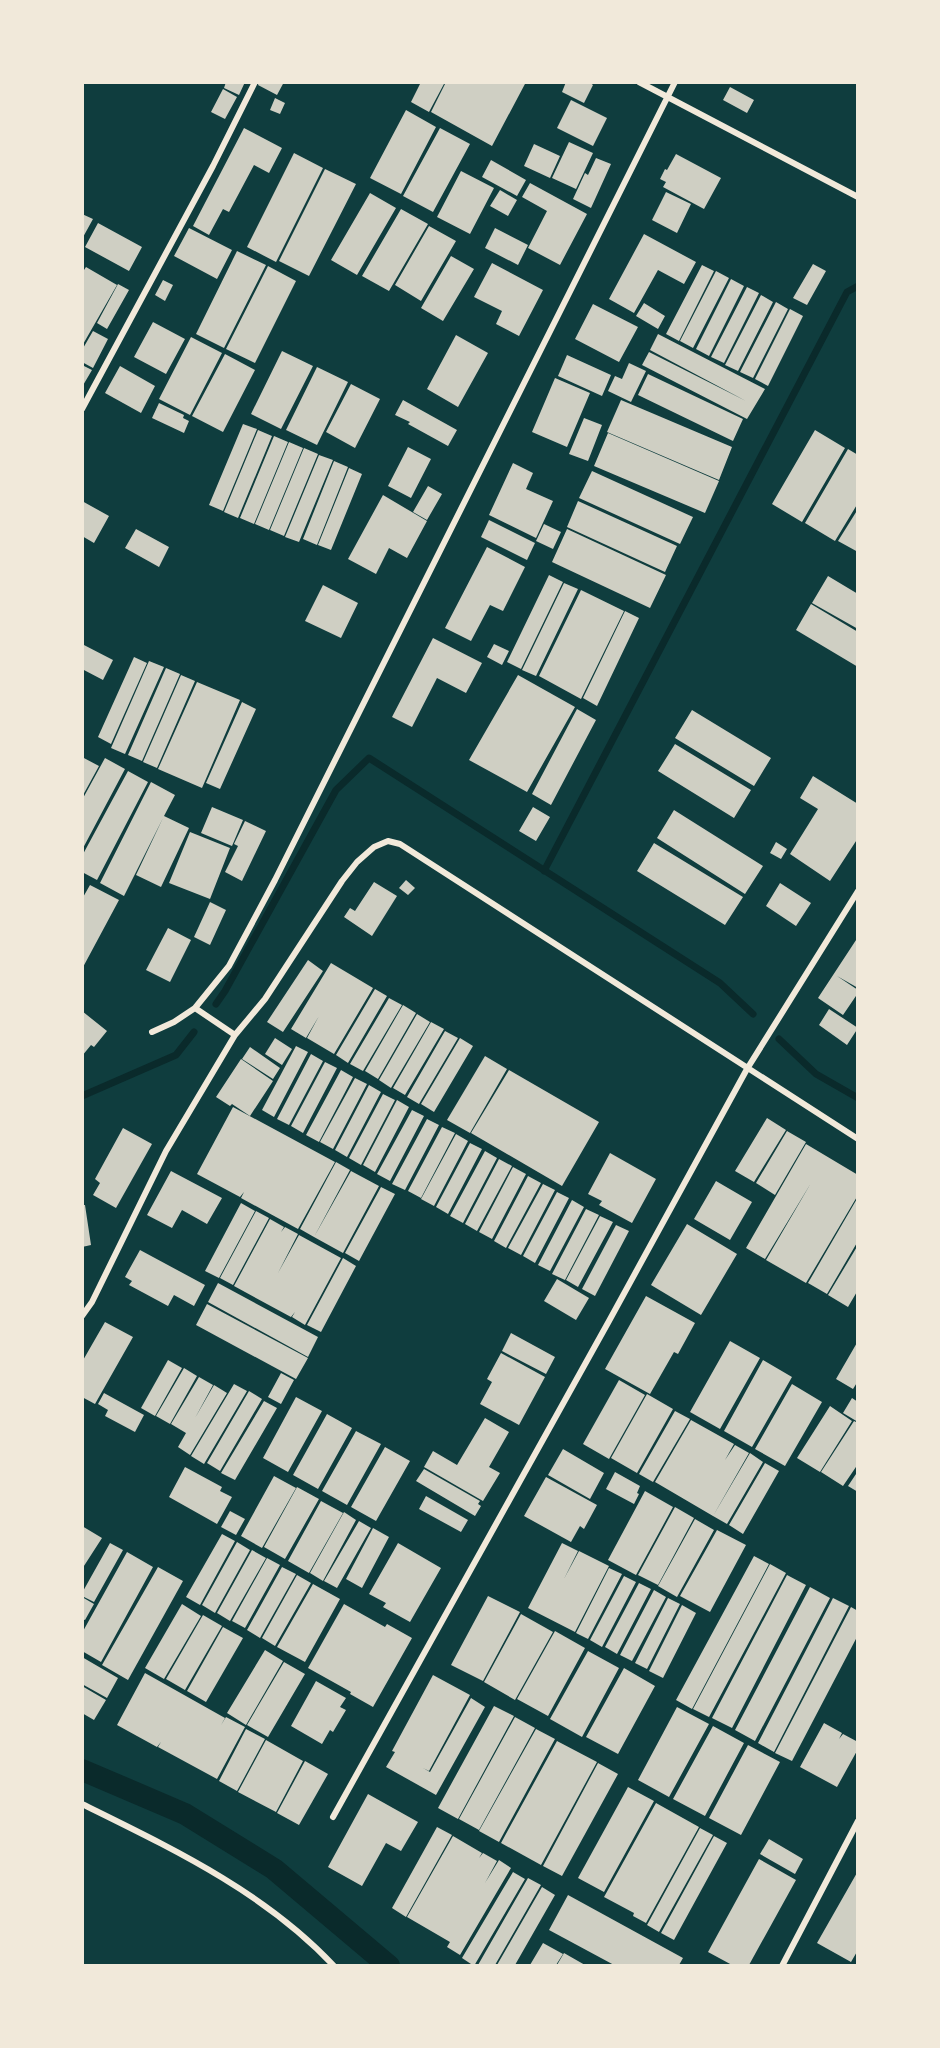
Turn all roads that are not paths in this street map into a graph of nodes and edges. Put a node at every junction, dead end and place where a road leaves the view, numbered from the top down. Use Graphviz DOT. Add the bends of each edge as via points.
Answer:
graph roads {
  1 [pos="255,82"];
  2 [pos="639,82"];
  3 [pos="675,82"];
  4 [pos="668,97"];
  5 [pos="858,197"];
  6 [pos="82,409"];
  7 [pos="858,891"];
  8 [pos="195,1008"];
  9 [pos="152,1032"];
  10 [pos="235,1035"];
  11 [pos="747,1069"];
  12 [pos="858,1139"];
  13 [pos="82,1317"];
  14 [pos="82,1804"];
  15 [pos="333,1817"];
  16 [pos="858,1821"];
  17 [pos="334,1965"];
  18 [pos="782,1965"];
  1 -- 6 [label="street"];
  2 -- 4 [label="street"];
  3 -- 4 [label="street"];
  4 -- 5 [label="street"];
  4 -- 8 [label="street" via="275,880 229,966"];
  7 -- 11 [label="street"];
  8 -- 9 [label="street"];
  8 -- 10 [label="street"];
  10 -- 11 [label="street" via="265,999 342,881 374,847 388,841 400,844"];
  10 -- 13 [label="street" via="166,1151"];
  11 -- 12 [label="street"];
  11 -- 15 [label="street"];
  14 -- 17 [label="street" via="216,1874 269,1909"];
  16 -- 18 [label="street"];
}
